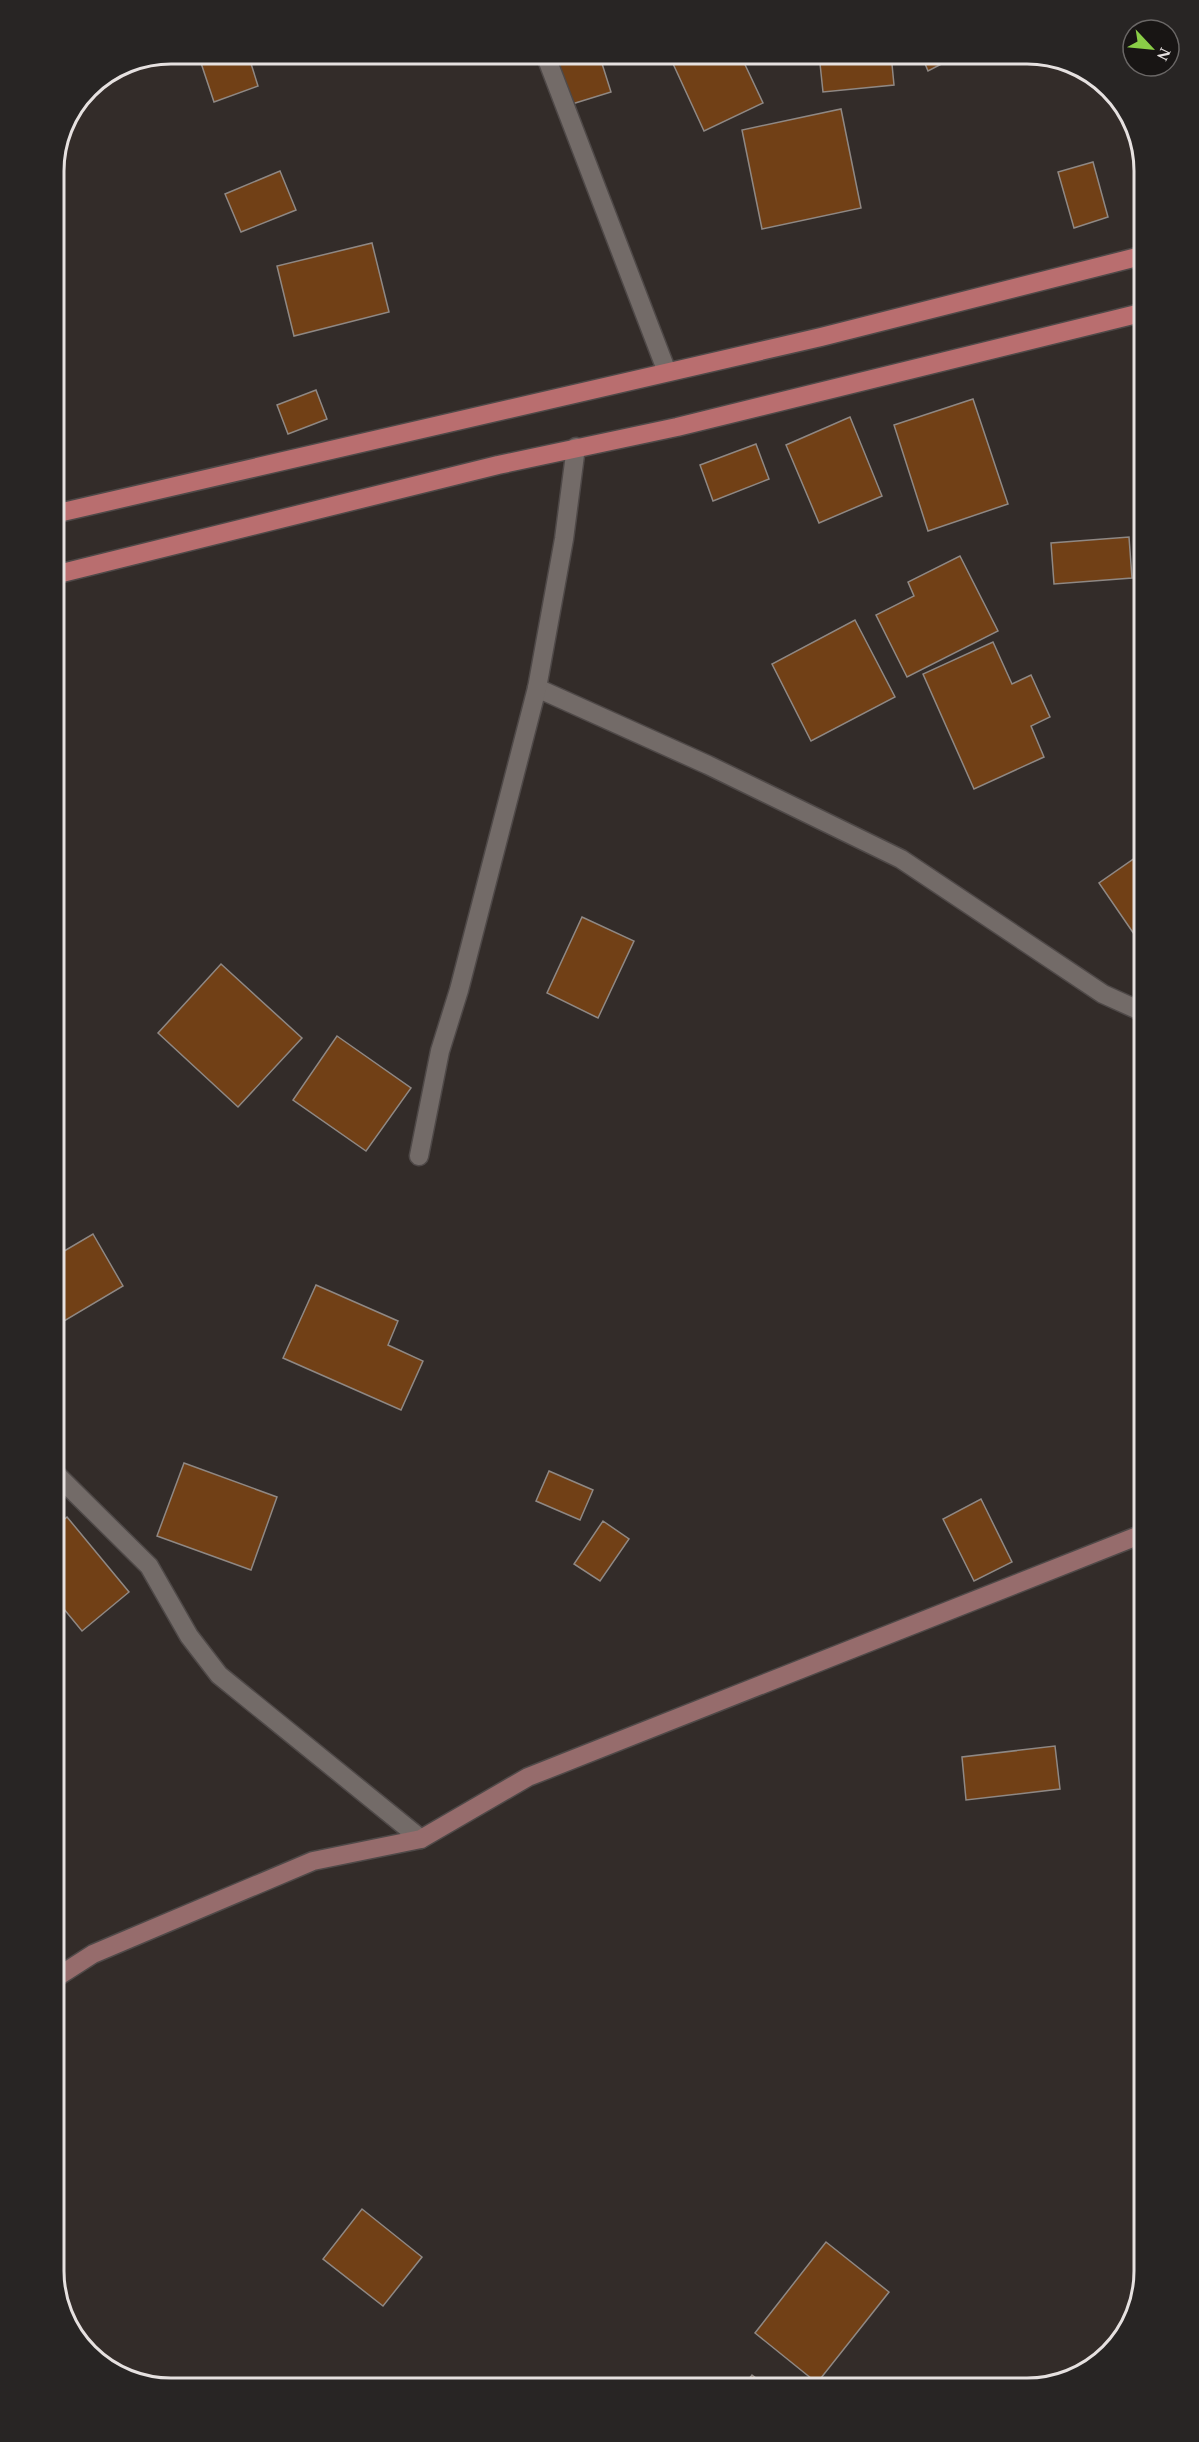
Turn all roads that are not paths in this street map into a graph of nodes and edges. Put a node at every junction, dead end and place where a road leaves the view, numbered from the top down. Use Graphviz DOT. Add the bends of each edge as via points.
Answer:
graph roads {
  1 [pos="549,65"];
  2 [pos="1134,258"];
  3 [pos="1134,315"];
  4 [pos="668,372"];
  5 [pos="576,447"];
  6 [pos="65,511"];
  7 [pos="65,572"];
  8 [pos="537,688"];
  9 [pos="1134,1007"];
  10 [pos="419,1156"];
  11 [pos="64,1482"];
  12 [pos="1134,1537"];
  13 [pos="421,1839"];
  14 [pos="64,1972"];
  1 -- 4 [label="street"];
  2 -- 4 [label="main road"];
  3 -- 5 [label="main road" via="677,427"];
  4 -- 6 [label="main road"];
  5 -- 7 [label="main road"];
  5 -- 8 [label="street"];
  8 -- 9 [label="street" via="708,765 901,860 1103,994"];
  8 -- 10 [label="street" via="440,1052"];
  11 -- 13 [label="street" via="149,1566 189,1636 219,1675"];
  12 -- 13 [label="main road" via="528,1777"];
  13 -- 14 [label="main road" via="314,1861 93,1954"];
}
